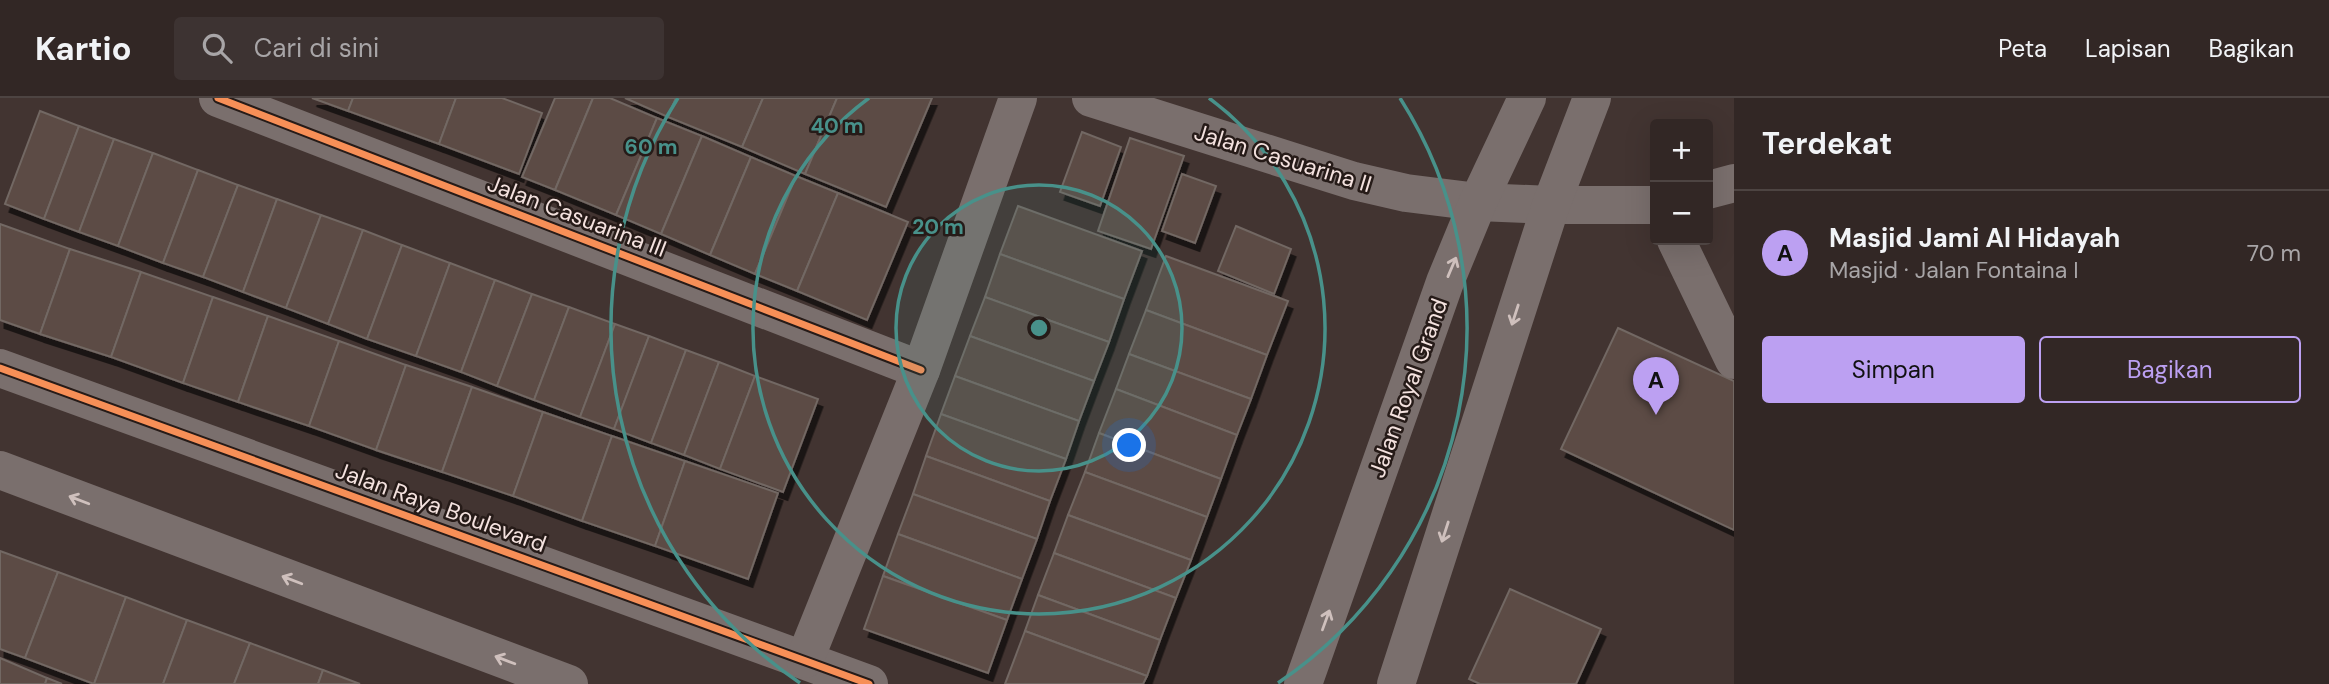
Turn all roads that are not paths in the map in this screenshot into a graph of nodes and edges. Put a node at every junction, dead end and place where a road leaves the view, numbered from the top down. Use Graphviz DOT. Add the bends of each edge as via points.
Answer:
graph roads {
  1 [pos="218,98"];
  2 [pos="1018,98"];
  3 [pos="1091,98"];
  4 [pos="1527,98"];
  5 [pos="1592,98"];
  6 [pos="1734,183"];
  7 [pos="1713,189"];
  8 [pos="1478,202"];
  9 [pos="1551,205"];
  10 [pos="1650,205"];
  11 [pos="1678,245"];
  12 [pos="1734,360"];
  13 [pos="0,368"];
  14 [pos="921,370"];
  15 [pos="0,471"];
  16 [pos="805,659"];
  17 [pos="569,684"];
  18 [pos="869,684"];
  19 [pos="1303,684"];
  20 [pos="1396,684"];
  1 -- 14 [label="street, Jalan Casuarina III"];
  2 -- 14 [label="street"];
  3 -- 8 [label="street, Jalan Casuarina II" via="1354,181"];
  4 -- 8 [label="street, Jalan Royal Grand"];
  5 -- 9 [label="street"];
  6 -- 7 [label="street"];
  8 -- 9 [label="street, Jalan Casuarina II"];
  19 -- 8 [label="street, Jalan Royal Grand, one-way" via="1445,282"];
  9 -- 10 [label="street, Jalan Casuarina II"];
  9 -- 20 [label="street, one-way"];
  11 -- 12 [label="street"];
  13 -- 16 [label="street, Jalan Raya Boulevard"];
  14 -- 16 [label="street"];
  17 -- 15 [label="street, one-way"];
  16 -- 18 [label="street, Jalan Raya Boulevard"];
}
